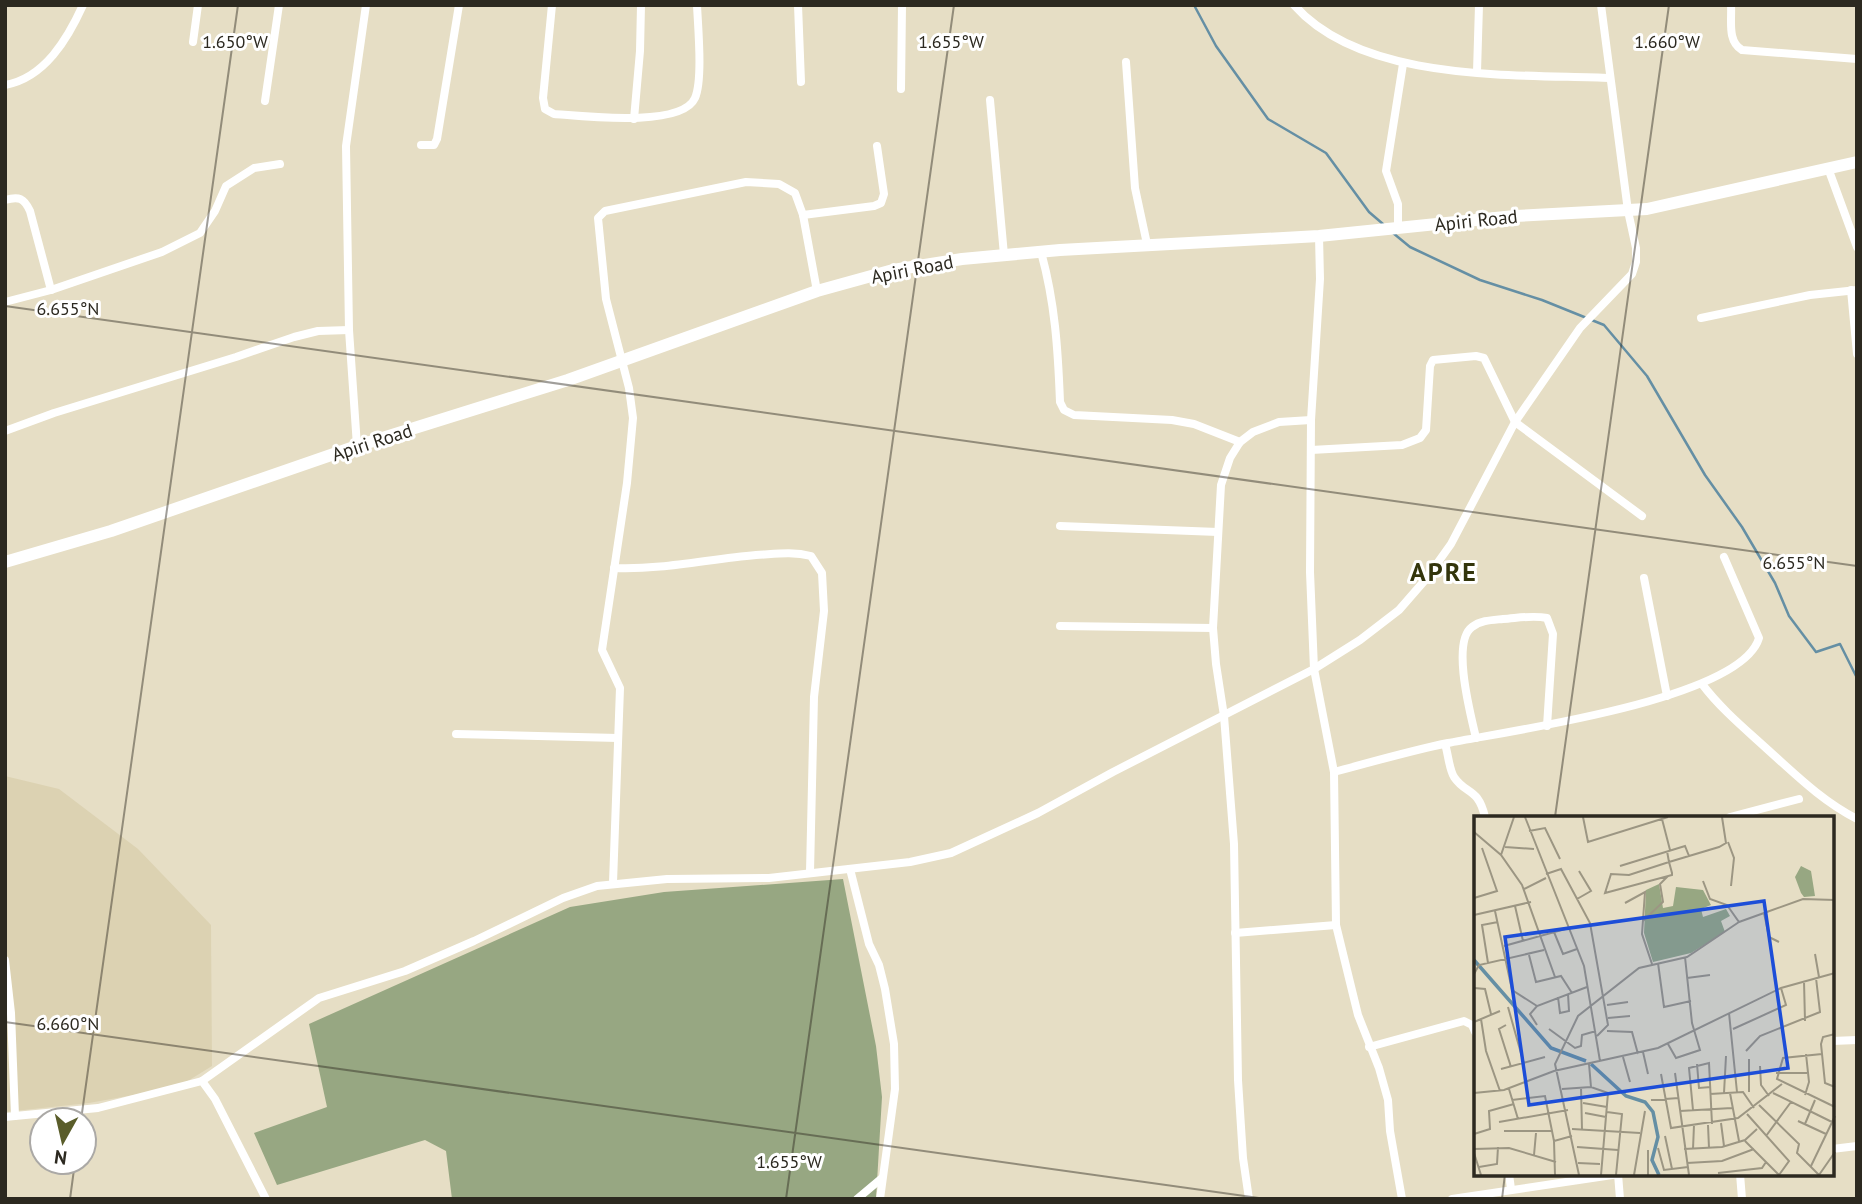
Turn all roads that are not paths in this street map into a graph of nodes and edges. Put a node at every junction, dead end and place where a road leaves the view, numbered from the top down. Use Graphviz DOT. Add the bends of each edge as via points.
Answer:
graph roads {
  1 [pos="83,5"];
  2 [pos="198,5"];
  3 [pos="279,5"];
  4 [pos="366,5"];
  5 [pos="459,5"];
  6 [pos="552,5"];
  7 [pos="641,5"];
  8 [pos="697,5"];
  9 [pos="798,5"];
  10 [pos="902,5"];
  11 [pos="1294,5"];
  12 [pos="1479,5"];
  13 [pos="1601,5"];
  14 [pos="1731,5"];
  15 [pos="193,41"];
  16 [pos="1857,59"];
  17 [pos="1126,62"];
  18 [pos="1403,64"];
  19 [pos="1477,72"];
  20 [pos="1610,78"];
  21 [pos="801,82"];
  22 [pos="5,85"];
  23 [pos="901,89"];
  24 [pos="990,100"];
  25 [pos="265,101"];
  26 [pos="634,119"];
  27 [pos="421,145"];
  28 [pos="877,145"];
  29 [pos="1857,162"];
  30 [pos="280,164"];
  31 [pos="1828,168"];
  32 [pos="5,200"];
  33 [pos="1628,211"];
  34 [pos="803,215"];
  35 [pos="1398,228"];
  36 [pos="1319,236"];
  37 [pos="1147,244"];
  38 [pos="1857,247"];
  39 [pos="1041,252"];
  40 [pos="1004,255"];
  41 [pos="51,290"];
  42 [pos="1854,290"];
  43 [pos="817,291"];
  44 [pos="5,302"];
  45 [pos="1701,318"];
  46 [pos="349,330"];
  47 [pos="1857,354"];
  48 [pos="621,360"];
  49 [pos="1311,420"];
  50 [pos="1515,422"];
  51 [pos="5,431"];
  52 [pos="1240,442"];
  53 [pos="357,446"];
  54 [pos="1311,450"];
  55 [pos="1642,516"];
  56 [pos="1060,526"];
  57 [pos="1218,532"];
  58 [pos="1724,557"];
  59 [pos="5,562"];
  60 [pos="614,568"];
  61 [pos="1644,578"];
  62 [pos="1060,626"];
  63 [pos="1213,628"];
  64 [pos="1314,669"];
  65 [pos="1702,684"];
  66 [pos="1667,696"];
  67 [pos="1224,716"];
  68 [pos="1548,726"];
  69 [pos="456,734"];
  70 [pos="618,738"];
  71 [pos="1476,738"];
  72 [pos="1445,744"];
  73 [pos="1334,772"];
  74 [pos="1799,799"];
  75 [pos="1485,816"];
  76 [pos="1734,816"];
  77 [pos="1857,819"];
  78 [pos="850,869"];
  79 [pos="810,872"];
  80 [pos="613,883"];
  81 [pos="1336,925"];
  82 [pos="1235,933"];
  83 [pos="5,960"];
  84 [pos="1474,1030"];
  85 [pos="1857,1040"];
  86 [pos="1834,1041"];
  87 [pos="1369,1047"];
  88 [pos="202,1081"];
  89 [pos="10,1117"];
  90 [pos="1857,1146"];
  91 [pos="1834,1149"];
  92 [pos="1508,1176"];
  93 [pos="1604,1176"];
  94 [pos="1618,1176"];
  95 [pos="1740,1176"];
  96 [pos="882,1178"];
  97 [pos="1511,1189"];
  98 [pos="265,1199"];
  99 [pos="857,1199"];
  100 [pos="880,1199"];
  101 [pos="1249,1199"];
  102 [pos="1402,1199"];
  103 [pos="1452,1199"];
  104 [pos="1620,1199"];
  105 [pos="1742,1199"];
  1 -- 22 [label="street" via="68,37 38,70"];
  2 -- 15 [label="street"];
  3 -- 25 [label="street"];
  4 -- 46 [label="street" via="346,146"];
  5 -- 27 [label="street" via="437,139 434,145"];
  6 -- 26 [label="street" via="545,108 554,114"];
  7 -- 26 [label="street"];
  8 -- 26 [label="street" via="695,100 684,111"];
  9 -- 21 [label="street"];
  10 -- 23 [label="street"];
  11 -- 18 [label="street" via="1327,33"];
  12 -- 19 [label="street"];
  13 -- 20 [label="street"];
  14 -- 16 [label="street" via="1732,38 1734,46 1742,50"];
  17 -- 37 [label="street" via="1135,188"];
  18 -- 19 [label="street"];
  18 -- 35 [label="street" via="1386,171 1398,204"];
  19 -- 20 [label="street"];
  20 -- 33 [label="street"];
  24 -- 40 [label="street"];
  28 -- 34 [label="street" via="884,194 881,202"];
  29 -- 31 [label="street, Apiri Road"];
  30 -- 41 [label="street" via="254,168 226,186 200,233 162,252"];
  31 -- 33 [label="street, Apiri Road"];
  31 -- 38 [label="street"];
  32 -- 41 [label="street" via="16,197 25,201"];
  33 -- 35 [label="street, Apiri Road"];
  33 -- 50 [label="street" via="1636,248 1632,274 1580,328"];
  34 -- 43 [label="street"];
  34 -- 48 [label="street" via="791,189 746,182 605,211 598,218 598,228 606,299"];
  35 -- 36 [label="street, Apiri Road"];
  36 -- 37 [label="street, Apiri Road"];
  36 -- 49 [label="street"];
  37 -- 39 [label="street, Apiri Road"];
  39 -- 40 [label="street, Apiri Road"];
  39 -- 52 [label="street" via="1051,287 1064,410 1074,415 1172,419"];
  40 -- 43 [label="street, Apiri Road" via="893,270"];
  41 -- 44 [label="street"];
  42 -- 45 [label="street"];
  42 -- 47 [label="street"];
  43 -- 48 [label="street, Apiri Road"];
  46 -- 51 [label="street" via="294,337"];
  46 -- 53 [label="street"];
  48 -- 53 [label="street, Apiri Road"];
  48 -- 60 [label="street" via="633,418"];
  49 -- 52 [label="street" via="1279,422"];
  49 -- 54 [label="street"];
  50 -- 54 [label="street" via="1484,358 1433,360 1426,430 1420,438 1402,445"];
  50 -- 55 [label="street"];
  50 -- 64 [label="street" via="1451,544 1426,579 1399,610"];
  52 -- 57 [label="street" via="1221,485"];
  53 -- 59 [label="street, Apiri Road" via="111,531"];
  54 -- 64 [label="street"];
  56 -- 57 [label="street"];
  57 -- 63 [label="street"];
  58 -- 65 [label="street" via="1759,638 1748,655"];
  60 -- 70 [label="street" via="602,650 620,688"];
  60 -- 79 [label="street" via="797,552 811,555 822,573 824,611 814,697"];
  61 -- 66 [label="street"];
  62 -- 63 [label="street"];
  63 -- 67 [label="street"];
  64 -- 67 [label="street"];
  64 -- 73 [label="street"];
  65 -- 66 [label="street"];
  65 -- 77 [label="street" via="1735,721 1807,786"];
  66 -- 68 [label="street"];
  67 -- 78 [label="street" via="963,848 910,863"];
  67 -- 82 [label="street" via="1234,844"];
  68 -- 71 [label="street"];
  68 -- 71 [label="street" via="1551,625 1538,616 1488,620 1466,633 1463,659"];
  69 -- 70 [label="street"];
  70 -- 80 [label="street"];
  71 -- 72 [label="street"];
  72 -- 73 [label="street"];
  72 -- 75 [label="street" via="1454,777 1475,794"];
  73 -- 81 [label="street"];
  74 -- 76 [label="street"];
  78 -- 79 [label="street"];
  78 -- 96 [label="street" via="882,977 894,1044 895,1089"];
  79 -- 80 [label="street" via="769,878"];
  80 -- 88 [label="street" via="563,898 405,971 319,998"];
  81 -- 82 [label="street"];
  81 -- 87 [label="street"];
  82 -- 101 [label="street" via="1242,1158"];
  83 -- 89 [label="street" via="11,1013"];
  84 -- 87 [label="street" via="1464,1021"];
  85 -- 86 [label="street"];
  87 -- 102 [label="street" via="1388,1100"];
  88 -- 89 [label="street" via="98,1108"];
  88 -- 98 [label="street"];
  90 -- 91 [label="street"];
  92 -- 97 [label="street"];
  93 -- 97 [label="street"];
  94 -- 104 [label="street"];
  95 -- 105 [label="street"];
  96 -- 99 [label="street"];
  96 -- 100 [label="street"];
  97 -- 103 [label="street"];
}
